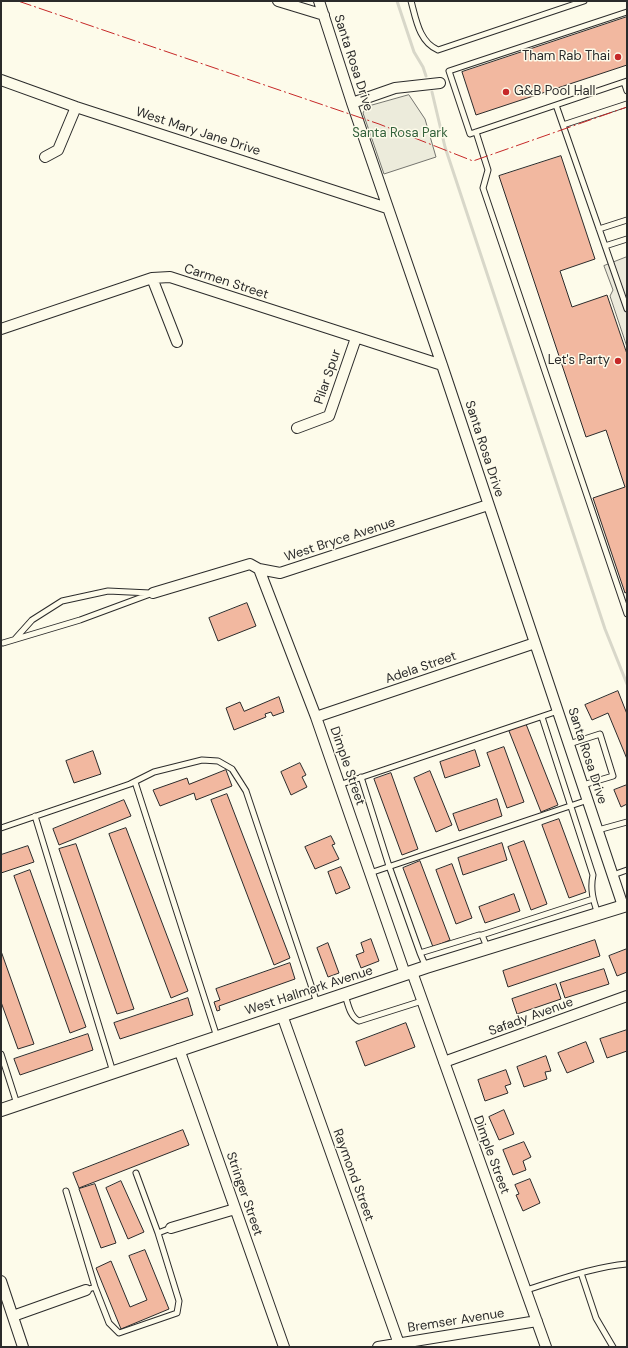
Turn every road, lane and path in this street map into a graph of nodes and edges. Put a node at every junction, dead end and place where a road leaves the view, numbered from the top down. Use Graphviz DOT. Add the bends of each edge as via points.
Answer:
graph roads {
  1 [pos="278,1"];
  2 [pos="319,1"];
  3 [pos="411,1"];
  4 [pos="584,1"];
  5 [pos="627,12"];
  6 [pos="324,15"];
  7 [pos="1,80"];
  8 [pos="452,80"];
  9 [pos="625,81"];
  10 [pos="440,83"];
  11 [pos="627,91"];
  12 [pos="352,103"];
  13 [pos="627,104"];
  14 [pos="556,105"];
  15 [pos="76,106"];
  16 [pos="563,125"];
  17 [pos="476,132"];
  18 [pos="45,157"];
  19 [pos="388,208"];
  20 [pos="627,220"];
  21 [pos="599,229"];
  22 [pos="627,239"];
  23 [pos="605,246"];
  24 [pos="152,278"];
  25 [pos="627,309"];
  26 [pos="1,329"];
  27 [pos="356,338"];
  28 [pos="177,342"];
  29 [pos="442,365"];
  30 [pos="297,428"];
  31 [pos="488,505"];
  32 [pos="259,569"];
  33 [pos="153,593"];
  34 [pos="627,614"];
  35 [pos="15,640"];
  36 [pos="4,643"];
  37 [pos="535,643"];
  38 [pos="558,711"];
  39 [pos="316,717"];
  40 [pos="542,717"];
  41 [pos="569,744"];
  42 [pos="361,777"];
  43 [pos="134,782"];
  44 [pos="339,785"];
  45 [pos="583,785"];
  46 [pos="588,800"];
  47 [pos="571,806"];
  48 [pos="35,816"];
  49 [pos="627,822"];
  50 [pos="1,828"];
  51 [pos="598,830"];
  52 [pos="389,866"];
  53 [pos="627,870"];
  54 [pos="370,873"];
  55 [pos="613,875"];
  56 [pos="593,899"];
  57 [pos="625,905"];
  58 [pos="598,914"];
  59 [pos="482,935"];
  60 [pos="487,948"];
  61 [pos="420,953"];
  62 [pos="426,967"];
  63 [pos="408,973"];
  64 [pos="344,994"];
  65 [pos="627,996"];
  66 [pos="422,1001"];
  67 [pos="318,1003"];
  68 [pos="282,1015"];
  69 [pos="217,1037"];
  70 [pos="179,1049"];
  71 [pos="1,1054"];
  72 [pos="444,1062"];
  73 [pos="113,1072"];
  74 [pos="17,1104"];
  75 [pos="1,1110"];
  76 [pos="136,1173"];
  77 [pos="66,1191"];
  78 [pos="236,1209"];
  79 [pos="171,1228"];
  80 [pos="158,1233"];
  81 [pos="627,1264"];
  82 [pos="581,1273"];
  83 [pos="1,1280"];
  84 [pos="91,1289"];
  85 [pos="526,1290"];
  86 [pos="13,1316"];
  87 [pos="537,1321"];
  88 [pos="399,1344"];
  89 [pos="23,1347"];
  90 [pos="284,1347"];
  91 [pos="378,1347"];
  92 [pos="546,1347"];
  93 [pos="613,1347"];
  1 -- 6 [label="street"];
  2 -- 6 [label="street, Santa Rosa Drive"];
  3 -- 4 [label="lane" via="423,39 430,47 438,50"];
  5 -- 8 [label="lane" via="449,71"];
  6 -- 12 [label="street, Santa Rosa Drive"];
  7 -- 15 [label="street, West Mary Jane Drive"];
  8 -- 10 [label="lane"];
  8 -- 17 [label="lane" via="470,134"];
  9 -- 11 [label="lane"];
  9 -- 14 [label="lane"];
  10 -- 12 [label="street" via="396,88"];
  12 -- 19 [label="street, Santa Rosa Drive"];
  13 -- 16 [label="lane"];
  14 -- 16 [label="lane"];
  14 -- 17 [label="lane"];
  15 -- 18 [label="street" via="58,150"];
  15 -- 19 [label="street, West Mary Jane Drive"];
  16 -- 21 [label="lane"];
  17 -- 34 [label="lane" via="488,170 483,188"];
  19 -- 29 [label="street, Santa Rosa Drive"];
  20 -- 21 [label="lane"];
  21 -- 23 [label="lane"];
  22 -- 23 [label="lane"];
  23 -- 25 [label="lane"];
  24 -- 26 [label="street, Carmen Street"];
  24 -- 27 [label="street, Carmen Street" via="170,277"];
  24 -- 28 [label="street"];
  27 -- 29 [label="street, Carmen Street"];
  27 -- 30 [label="street, Pilar Spur" via="328,416"];
  29 -- 31 [label="street, Santa Rosa Drive"];
  31 -- 32 [label="street, West Bryce Avenue" via="280,573"];
  31 -- 37 [label="street, Santa Rosa Drive"];
  32 -- 33 [label="street, West Bryce Avenue" via="250,564"];
  32 -- 39 [label="street, Dimple Street"];
  33 -- 35 [label="lane, West Bryce Avenue" via="80,620"];
  33 -- 35 [label="lane, West Bryce Avenue" via="108,591 62,601 32,620"];
  35 -- 36 [label="lane, West Bryce Avenue"];
  37 -- 38 [label="street, Santa Rosa Drive"];
  37 -- 39 [label="street, Adela Street"];
  38 -- 40 [label="lane"];
  38 -- 41 [label="street, Santa Rosa Drive"];
  39 -- 44 [label="street, Dimple Street"];
  40 -- 42 [label="lane"];
  40 -- 47 [label="lane"];
  41 -- 45 [label="street, Santa Rosa Drive"];
  41 -- 45 [label="lane" via="600,734 613,776"];
  42 -- 44 [label="lane"];
  42 -- 52 [label="lane"];
  43 -- 48 [label="lane"];
  43 -- 67 [label="lane" via="154,772 202,760 218,761 232,769 246,791"];
  43 -- 69 [label="lane"];
  44 -- 54 [label="street, Dimple Street"];
  45 -- 46 [label="street, Santa Rosa Drive"];
  46 -- 47 [label="lane"];
  46 -- 51 [label="street, Santa Rosa Drive"];
  47 -- 52 [label="lane"];
  47 -- 56 [label="lane" via="593,875"];
  48 -- 50 [label="lane"];
  48 -- 73 [label="lane"];
  49 -- 51 [label="lane"];
  51 -- 55 [label="street, Santa Rosa Drive"];
  52 -- 54 [label="lane"];
  52 -- 61 [label="lane"];
  53 -- 55 [label="lane"];
  54 -- 63 [label="street, Dimple Street"];
  55 -- 57 [label="street, Santa Rosa Drive"];
  56 -- 58 [label="lane"];
  56 -- 59 [label="lane"];
  57 -- 58 [label="street, West Hallmark Avenue"];
  58 -- 60 [label="street, West Hallmark Avenue"];
  59 -- 60 [label="lane"];
  59 -- 61 [label="lane"];
  60 -- 62 [label="street, West Hallmark Avenue"];
  61 -- 62 [label="lane"];
  62 -- 63 [label="street, West Hallmark Avenue"];
  63 -- 64 [label="street, West Hallmark Avenue"];
  63 -- 66 [label="street, Dimple Street"];
  64 -- 66 [label="lane" via="351,1014 359,1021"];
  64 -- 67 [label="street, West Hallmark Avenue"];
  65 -- 72 [label="street, Safady Avenue"];
  66 -- 72 [label="street, Dimple Street"];
  67 -- 68 [label="street, West Hallmark Avenue"];
  68 -- 69 [label="street, West Hallmark Avenue"];
  68 -- 88 [label="street, Raymond Street"];
  69 -- 70 [label="street, West Hallmark Avenue"];
  70 -- 73 [label="street, West Hallmark Avenue"];
  70 -- 78 [label="street, Stringer Street"];
  71 -- 74 [label="lane"];
  72 -- 85 [label="street, Dimple Street"];
  73 -- 74 [label="street, West Hallmark Avenue"];
  74 -- 75 [label="street, West Hallmark Avenue"];
  76 -- 80 [label="lane"];
  77 -- 84 [label="lane"];
  78 -- 79 [label="street"];
  78 -- 90 [label="street, Stringer Street"];
  79 -- 80 [label="lane"];
  80 -- 84 [label="lane" via="179,1301 177,1313 119,1333 109,1323"];
  81 -- 82 [label="lane"];
  82 -- 85 [label="lane"];
  82 -- 93 [label="lane" via="596,1318"];
  83 -- 86 [label="street"];
  84 -- 86 [label="street"];
  85 -- 87 [label="street, Dimple Street"];
  86 -- 89 [label="street"];
  87 -- 88 [label="street, Bremser Avenue"];
  87 -- 92 [label="street, Dimple Street"];
  88 -- 91 [label="street, Bremser Avenue"];
}
